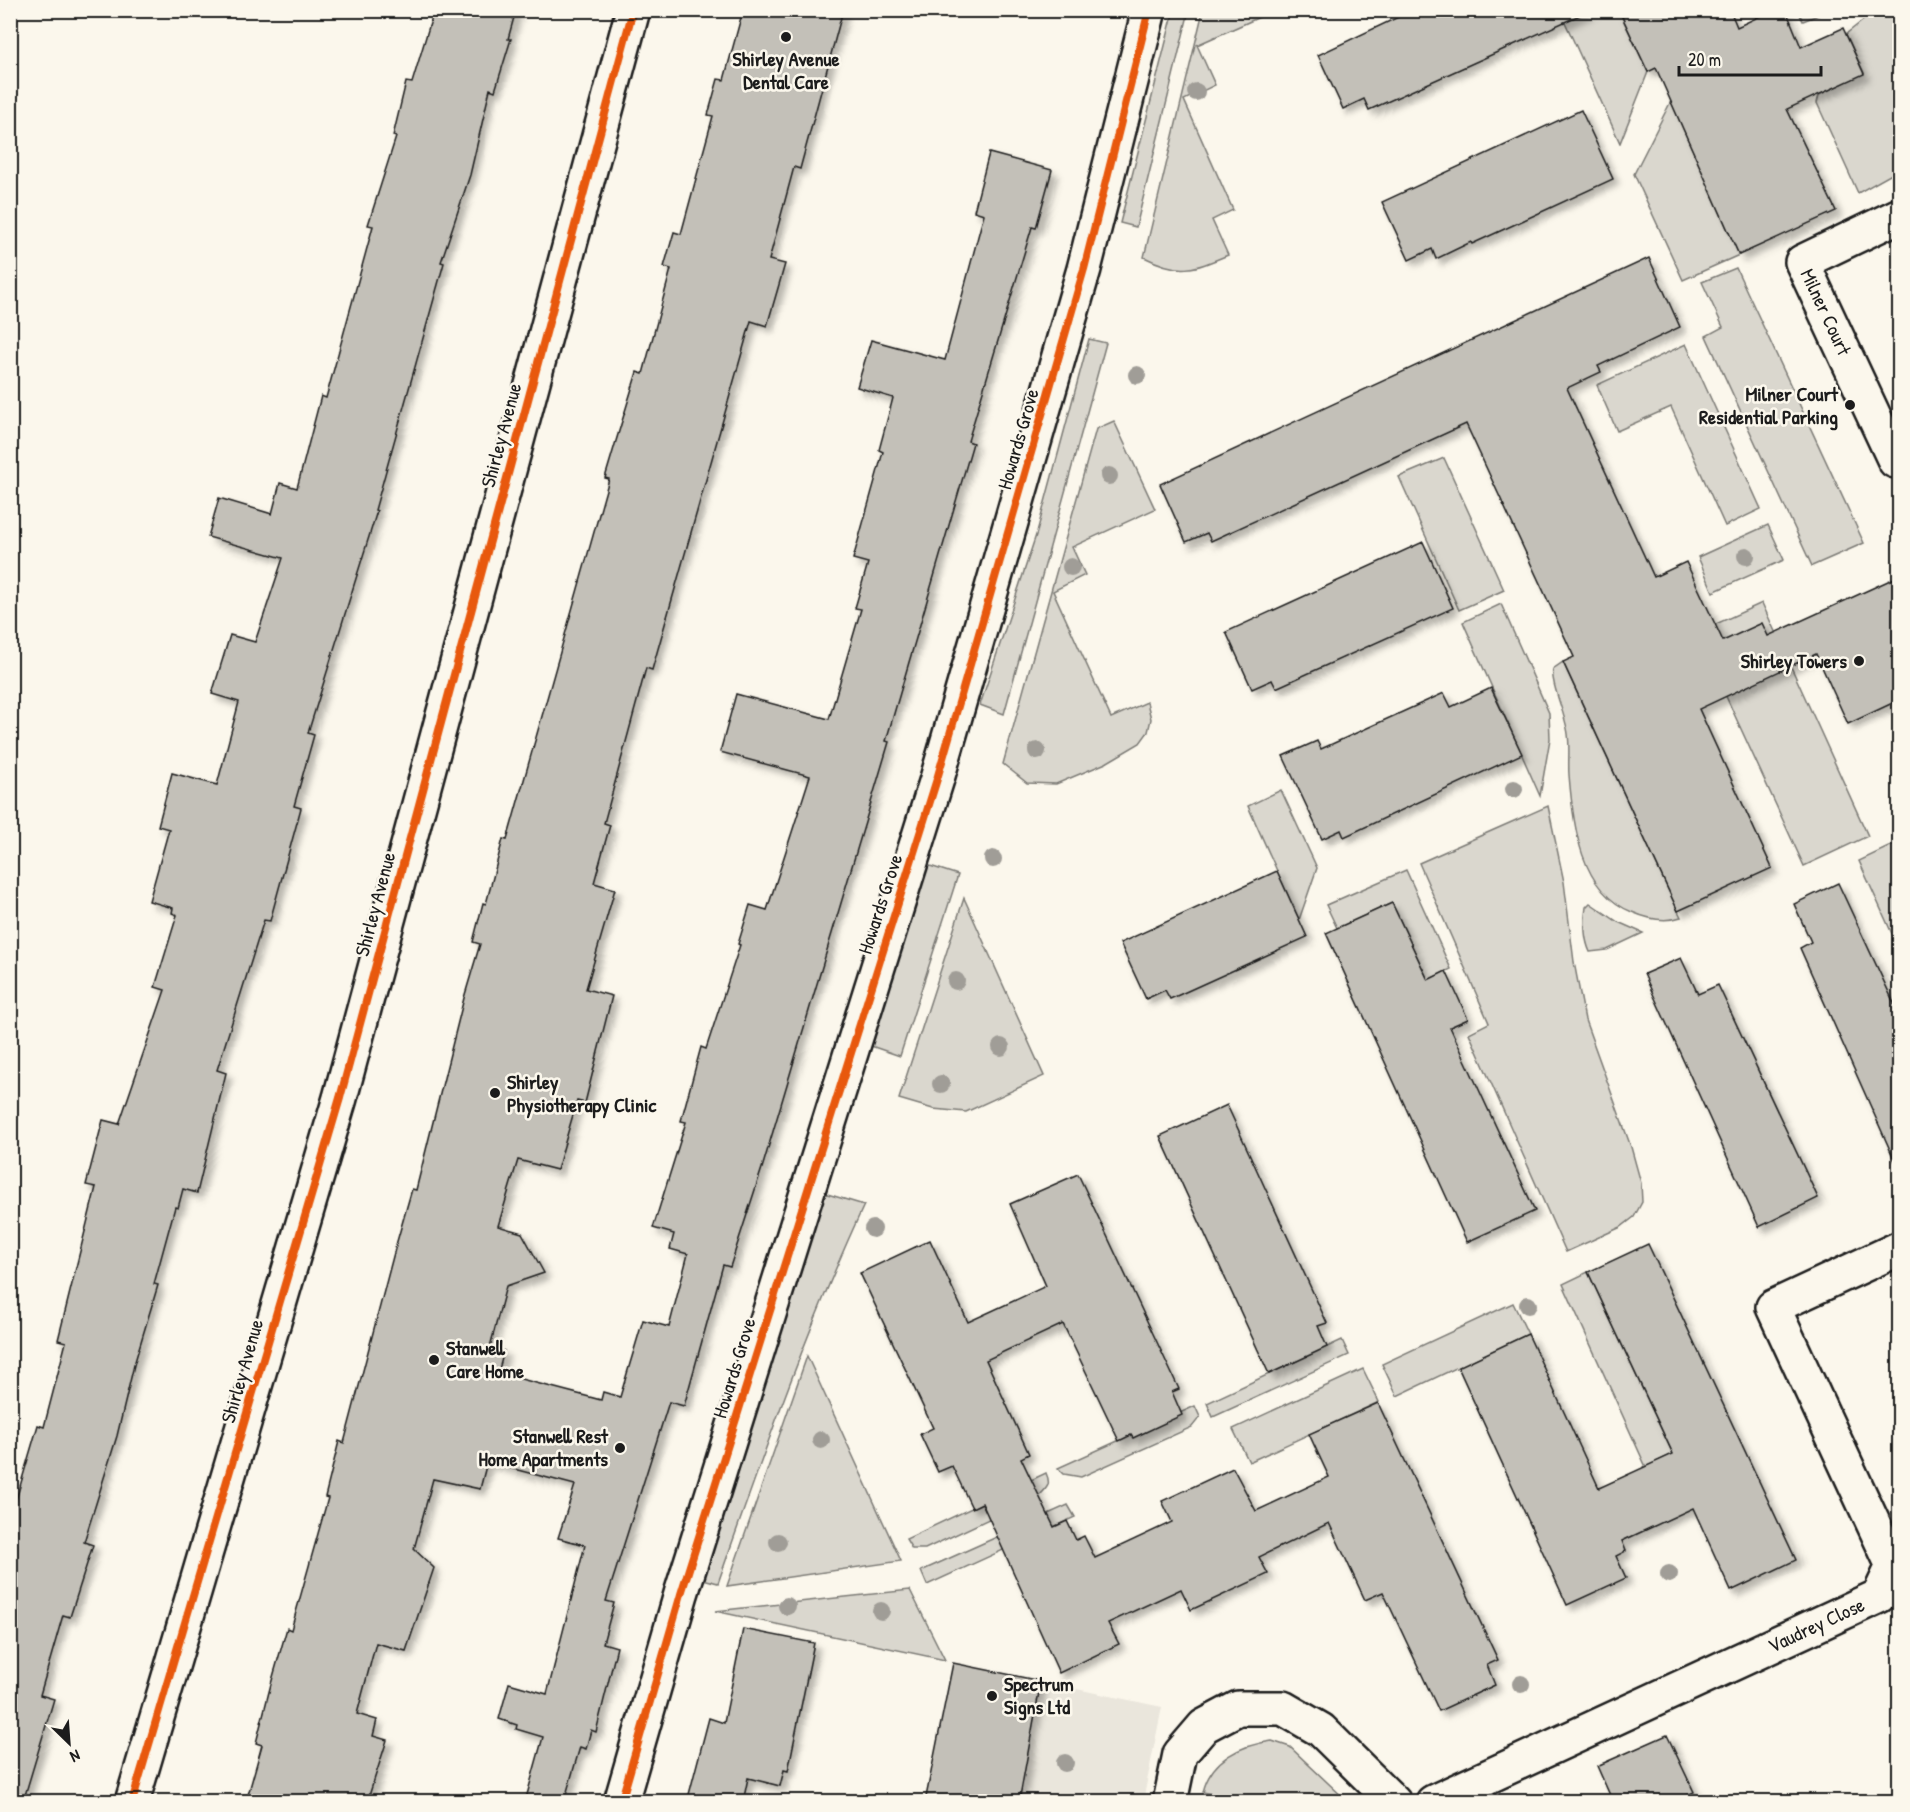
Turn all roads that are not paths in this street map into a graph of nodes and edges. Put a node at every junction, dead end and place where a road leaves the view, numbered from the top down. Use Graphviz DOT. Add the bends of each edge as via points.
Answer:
graph roads {
  1 [pos="633,10"];
  2 [pos="1149,10"];
  3 [pos="1899,215"];
  4 [pos="1895,461"];
  5 [pos="1899,1248"];
  6 [pos="132,1802"];
  7 [pos="621,1802"];
  8 [pos="1170,1802"];
  9 [pos="1394,1802"];
  10 [pos="1433,1802"];
  1 -- 6 [label="street, Shirley Avenue" via="340,1098"];
  2 -- 7 [label="street, Howards Grove" via="1084,269 937,779 681,1594"];
  3 -- 4 [label="street, Milner Court" via="1802,262"];
  5 -- 10 [label="street, Vaudrey Close" via="1773,1307 1893,1566 1879,1596"];
  8 -- 9 [label="street" via="1180,1754 1204,1726 1238,1708 1283,1708 1321,1730"];
}
